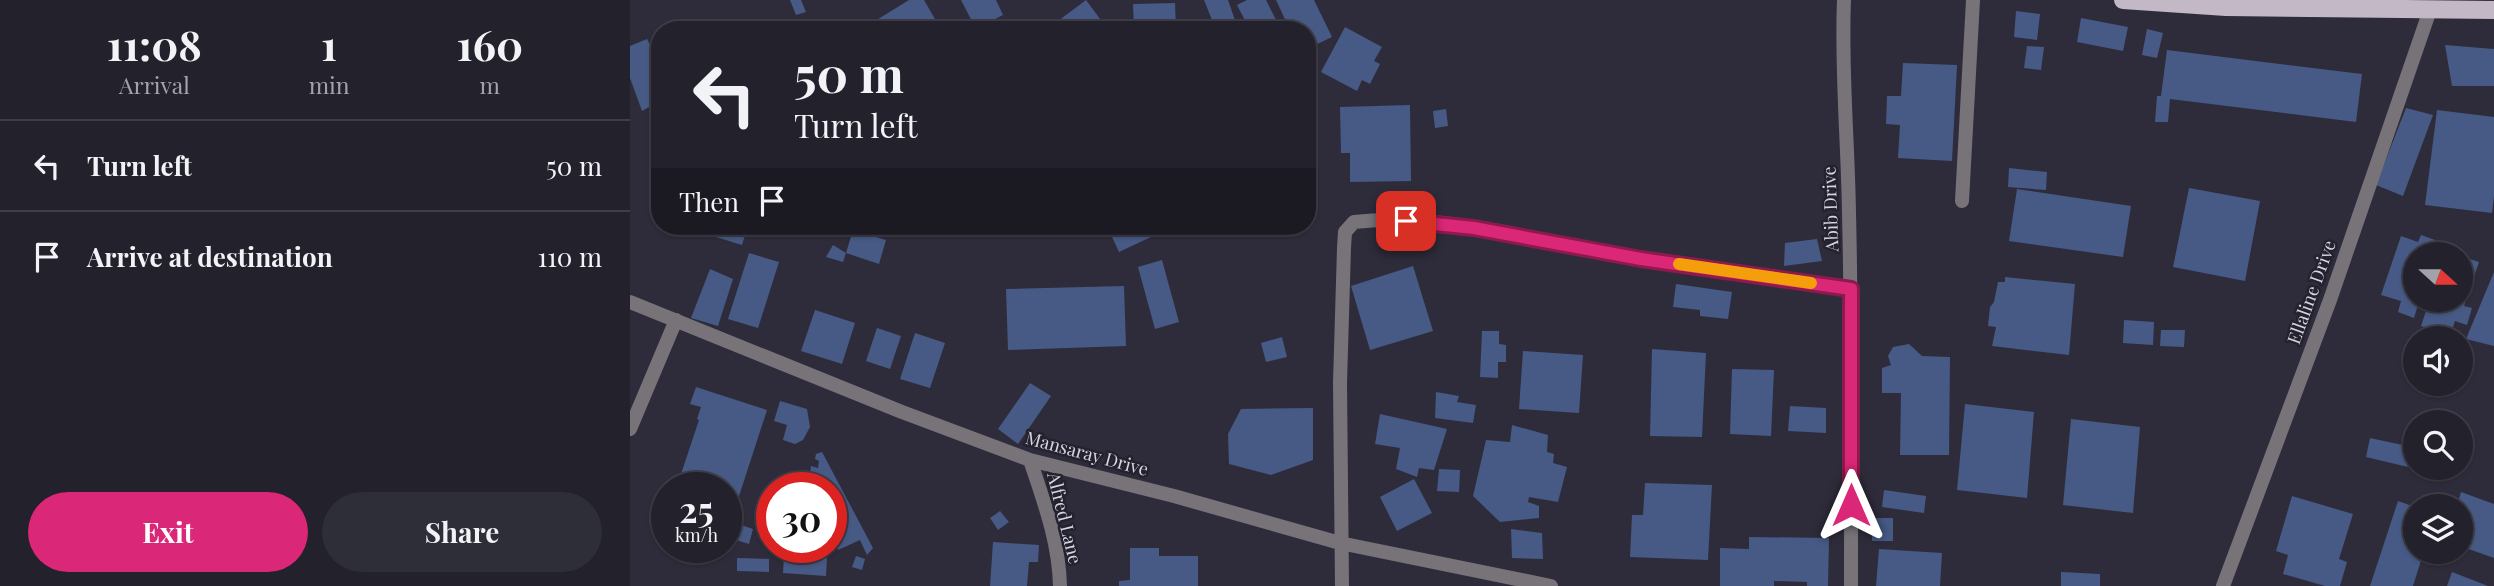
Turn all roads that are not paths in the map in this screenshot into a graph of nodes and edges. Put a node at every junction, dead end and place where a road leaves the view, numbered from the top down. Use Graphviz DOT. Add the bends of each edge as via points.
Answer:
graph roads {
  1 [pos="1844,0"];
  2 [pos="1973,0"];
  3 [pos="2123,0"];
  4 [pos="2364,4"];
  5 [pos="2430,10"];
  6 [pos="2494,10"];
  7 [pos="1962,201"];
  8 [pos="1851,289"];
  9 [pos="630,302"];
  10 [pos="676,320"];
  11 [pos="630,429"];
  12 [pos="1030,460"];
  13 [pos="1340,543"];
  14 [pos="1060,586"];
  15 [pos="1342,586"];
  16 [pos="1551,586"];
  17 [pos="1851,586"];
  18 [pos="2223,586"];
  1 -- 8 [label="street, Abib Drive"];
  2 -- 7 [label="street"];
  3 -- 4 [label="main road" via="2226,7"];
  4 -- 5 [label="main road"];
  5 -- 6 [label="main road"];
  5 -- 18 [label="street, Ellaline Drive" via="2330,300"];
  8 -- 13 [label="street" via="1641,259 1474,228 1384,219 1354,222 1345,232 1344,248"];
  8 -- 17 [label="street, Abib Drive"];
  9 -- 10 [label="street, Mansaray Drive"];
  10 -- 11 [label="street"];
  10 -- 12 [label="street, Mansaray Drive"];
  12 -- 13 [label="street, Mansaray Drive"];
  12 -- 14 [label="street, Alfred Lane" via="1051,522"];
  13 -- 15 [label="street"];
  13 -- 16 [label="street, Mansaray Drive"];
}
